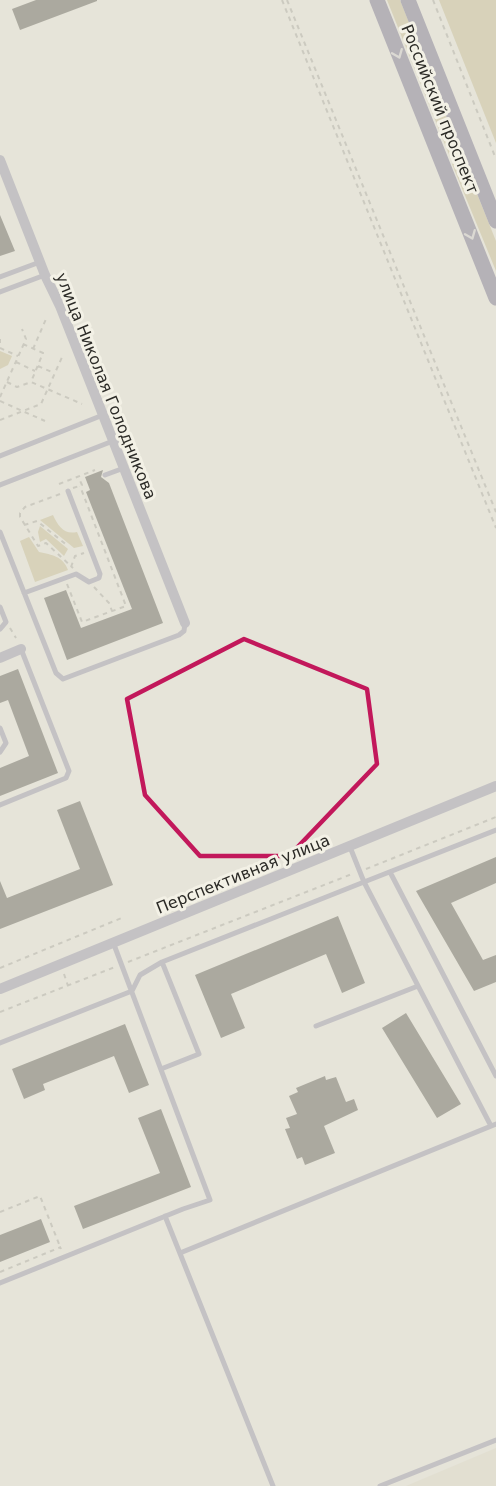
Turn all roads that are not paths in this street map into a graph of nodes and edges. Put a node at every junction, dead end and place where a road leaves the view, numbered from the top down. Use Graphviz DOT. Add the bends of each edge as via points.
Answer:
graph roads {
  1 [pos="377,0"];
  2 [pos="408,0"];
  3 [pos="0,160"];
  4 [pos="496,221"];
  5 [pos="40,262"];
  6 [pos="45,275"];
  7 [pos="0,277"];
  8 [pos="0,292"];
  9 [pos="496,298"];
  10 [pos="103,415"];
  11 [pos="113,441"];
  12 [pos="0,456"];
  13 [pos="124,468"];
  14 [pos="105,475"];
  15 [pos="0,485"];
  16 [pos="68,490"];
  17 [pos="0,532"];
  18 [pos="24,593"];
  19 [pos="0,607"];
  20 [pos="185,623"];
  21 [pos="0,629"];
  22 [pos="21,650"];
  23 [pos="0,658"];
  24 [pos="0,728"];
  25 [pos="0,752"];
  26 [pos="496,786"];
  27 [pos="0,805"];
  28 [pos="496,830"];
  29 [pos="350,847"];
  30 [pos="390,872"];
  31 [pos="364,882"];
  32 [pos="113,942"];
  33 [pos="162,962"];
  34 [pos="418,986"];
  35 [pos="0,989"];
  36 [pos="132,991"];
  37 [pos="316,1026"];
  38 [pos="0,1043"];
  39 [pos="161,1069"];
  40 [pos="496,1076"];
  41 [pos="493,1125"];
  42 [pos="165,1216"];
  43 [pos="180,1253"];
  44 [pos="0,1283"];
  45 [pos="496,1440"];
  46 [pos="273,1486"];
  47 [pos="380,1486"];
  1 -- 9 [label="main road, Российский проспект, one-way"];
  2 -- 4 [label="main road, Российский проспект"];
  3 -- 5 [label="street, улица Николая Голодникова"];
  5 -- 6 [label="street, улица Николая Голодникова"];
  5 -- 7 [label="lane"];
  6 -- 8 [label="lane"];
  6 -- 10 [label="street, улица Николая Голодникова"];
  10 -- 11 [label="street, улица Николая Голодникова"];
  10 -- 12 [label="lane"];
  11 -- 13 [label="street, улица Николая Голодникова"];
  11 -- 15 [label="lane"];
  13 -- 14 [label="lane"];
  13 -- 20 [label="street, улица Николая Голодникова"];
  16 -- 18 [label="lane" via="100,576 89,582 76,574"];
  17 -- 18 [label="lane"];
  18 -- 20 [label="lane" via="56,673 63,679 179,635"];
  19 -- 21 [label="lane" via="6,622"];
  22 -- 23 [label="street"];
  22 -- 27 [label="lane" via="69,771 66,778"];
  24 -- 25 [label="lane" via="6,743"];
  26 -- 29 [label="street, Перспективная улица"];
  28 -- 30 [label="lane"];
  29 -- 31 [label="lane"];
  29 -- 32 [label="street, Перспективная улица"];
  30 -- 31 [label="lane"];
  30 -- 40 [label="lane"];
  31 -- 33 [label="lane"];
  31 -- 34 [label="lane"];
  32 -- 35 [label="street, Перспективная улица"];
  32 -- 36 [label="lane"];
  33 -- 36 [label="lane" via="140,975"];
  33 -- 39 [label="lane" via="199,1054"];
  34 -- 37 [label="lane"];
  34 -- 41 [label="lane"];
  36 -- 38 [label="lane"];
  36 -- 39 [label="lane"];
  39 -- 42 [label="lane" via="210,1200"];
  41 -- 43 [label="lane"];
  42 -- 43 [label="lane"];
  42 -- 44 [label="lane"];
  43 -- 46 [label="lane"];
  45 -- 47 [label="lane"];
}
